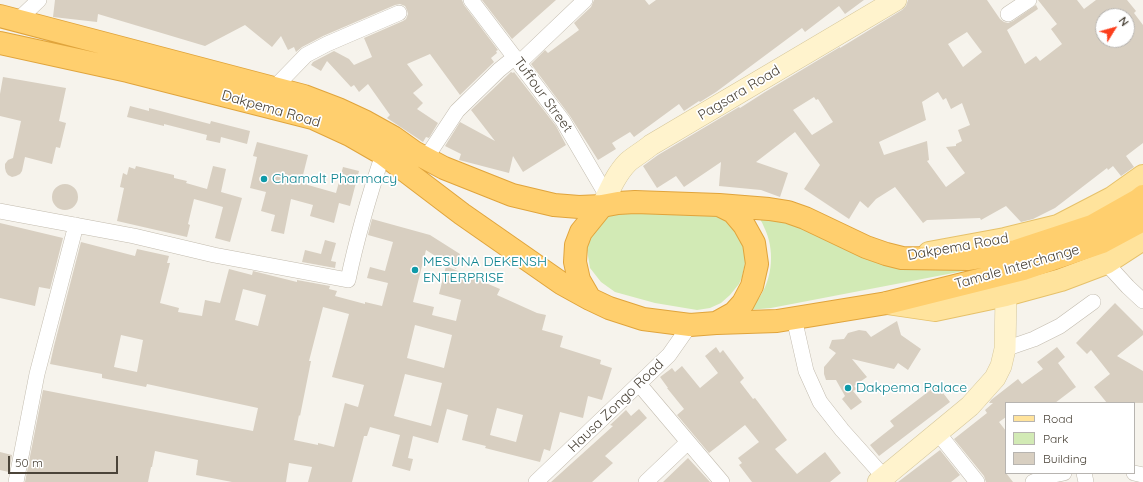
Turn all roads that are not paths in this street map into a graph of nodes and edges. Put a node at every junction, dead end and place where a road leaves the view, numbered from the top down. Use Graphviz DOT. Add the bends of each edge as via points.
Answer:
graph roads {
  1 [pos="39,0"];
  2 [pos="471,0"];
  3 [pos="585,0"];
  4 [pos="896,0"];
  5 [pos="1029,0"];
  6 [pos="873,6"];
  7 [pos="399,13"];
  8 [pos="1008,14"];
  9 [pos="9,18"];
  10 [pos="0,43"];
  11 [pos="517,60"];
  12 [pos="274,88"];
  13 [pos="383,154"];
  14 [pos="426,158"];
  15 [pos="1143,176"];
  16 [pos="1143,196"];
  17 [pos="605,201"];
  18 [pos="719,205"];
  19 [pos="0,211"];
  20 [pos="1143,220"];
  21 [pos="76,225"];
  22 [pos="1097,234"];
  23 [pos="1143,239"];
  24 [pos="902,258"];
  25 [pos="1106,263"];
  26 [pos="1006,295"];
  27 [pos="590,299"];
  28 [pos="1143,301"];
  29 [pos="1093,302"];
  30 [pos="887,303"];
  31 [pos="794,318"];
  32 [pos="716,323"];
  33 [pos="690,325"];
  34 [pos="1005,349"];
  35 [pos="639,384"];
  36 [pos="938,433"];
  37 [pos="688,442"];
  38 [pos="1059,474"];
  39 [pos="881,480"];
  40 [pos="16,482"];
  41 [pos="536,482"];
  42 [pos="646,482"];
  43 [pos="722,482"];
  44 [pos="977,482"];
  45 [pos="1033,482"];
  1 -- 9 [label="street"];
  2 -- 11 [label="street, Tuffour Street"];
  3 -- 11 [label="street"];
  4 -- 6 [label="street, Pagsara Road"];
  5 -- 8 [label="street"];
  6 -- 17 [label="street, Pagsara Road" via="651,145 622,170"];
  7 -- 12 [label="street" via="306,55"];
  9 -- 12 [label="highway, Dakpema Road"];
  10 -- 13 [label="highway, Dakpema Road" via="128,71 313,118"];
  11 -- 14 [label="street" via="499,70 457,111"];
  11 -- 17 [label="street, Tuffour Street" via="563,121"];
  12 -- 14 [label="highway, Dakpema Road" via="304,96 345,112"];
  13 -- 21 [label="street" via="348,280"];
  13 -- 27 [label="highway, Dakpema Road" via="513,250 561,283"];
  14 -- 17 [label="highway, Dakpema Road" via="444,168 512,194 554,205 579,207"];
  15 -- 24 [label="main road, Dakpema Road" via="1112,198 1058,226 1005,240"];
  16 -- 22 [label="highway, Tamale Interchange"];
  17 -- 18 [label="highway, Dakpema Road"];
  17 -- 27 [label="highway" via="581,232 576,245 575,262 579,280"];
  18 -- 24 [label="highway, Dakpema Road" via="788,212 866,247"];
  18 -- 32 [label="highway" via="733,212 744,225 754,243 757,264 752,286 743,303 734,313"];
  19 -- 21 [label="street"];
  20 -- 22 [label="highway, Tamale Interchange"];
  21 -- 40 [label="street" via="37,374"];
  22 -- 24 [label="highway, Tamale Interchange" via="969,259"];
  22 -- 30 [label="highway, Tamale Interchange" via="1023,269"];
  23 -- 25 [label="main road"];
  25 -- 26 [label="main road" via="1061,280"];
  25 -- 28 [label="street"];
  26 -- 30 [label="main road" via="935,310"];
  26 -- 34 [label="street"];
  27 -- 33 [label="highway, Dakpema Road" via="643,319"];
  29 -- 34 [label="street" via="1060,326"];
  30 -- 31 [label="highway"];
  31 -- 32 [label="highway"];
  31 -- 39 [label="street" via="806,371 820,402"];
  32 -- 33 [label="highway, Dakpema Road"];
  33 -- 35 [label="street, Hausa Zongo Road" via="669,355"];
  34 -- 36 [label="street" via="995,378 970,406"];
  35 -- 37 [label="street"];
  35 -- 41 [label="street, Hausa Zongo Road"];
  36 -- 39 [label="street"];
  36 -- 44 [label="street"];
  37 -- 42 [label="street"];
  37 -- 43 [label="street"];
  38 -- 45 [label="street"];
}
